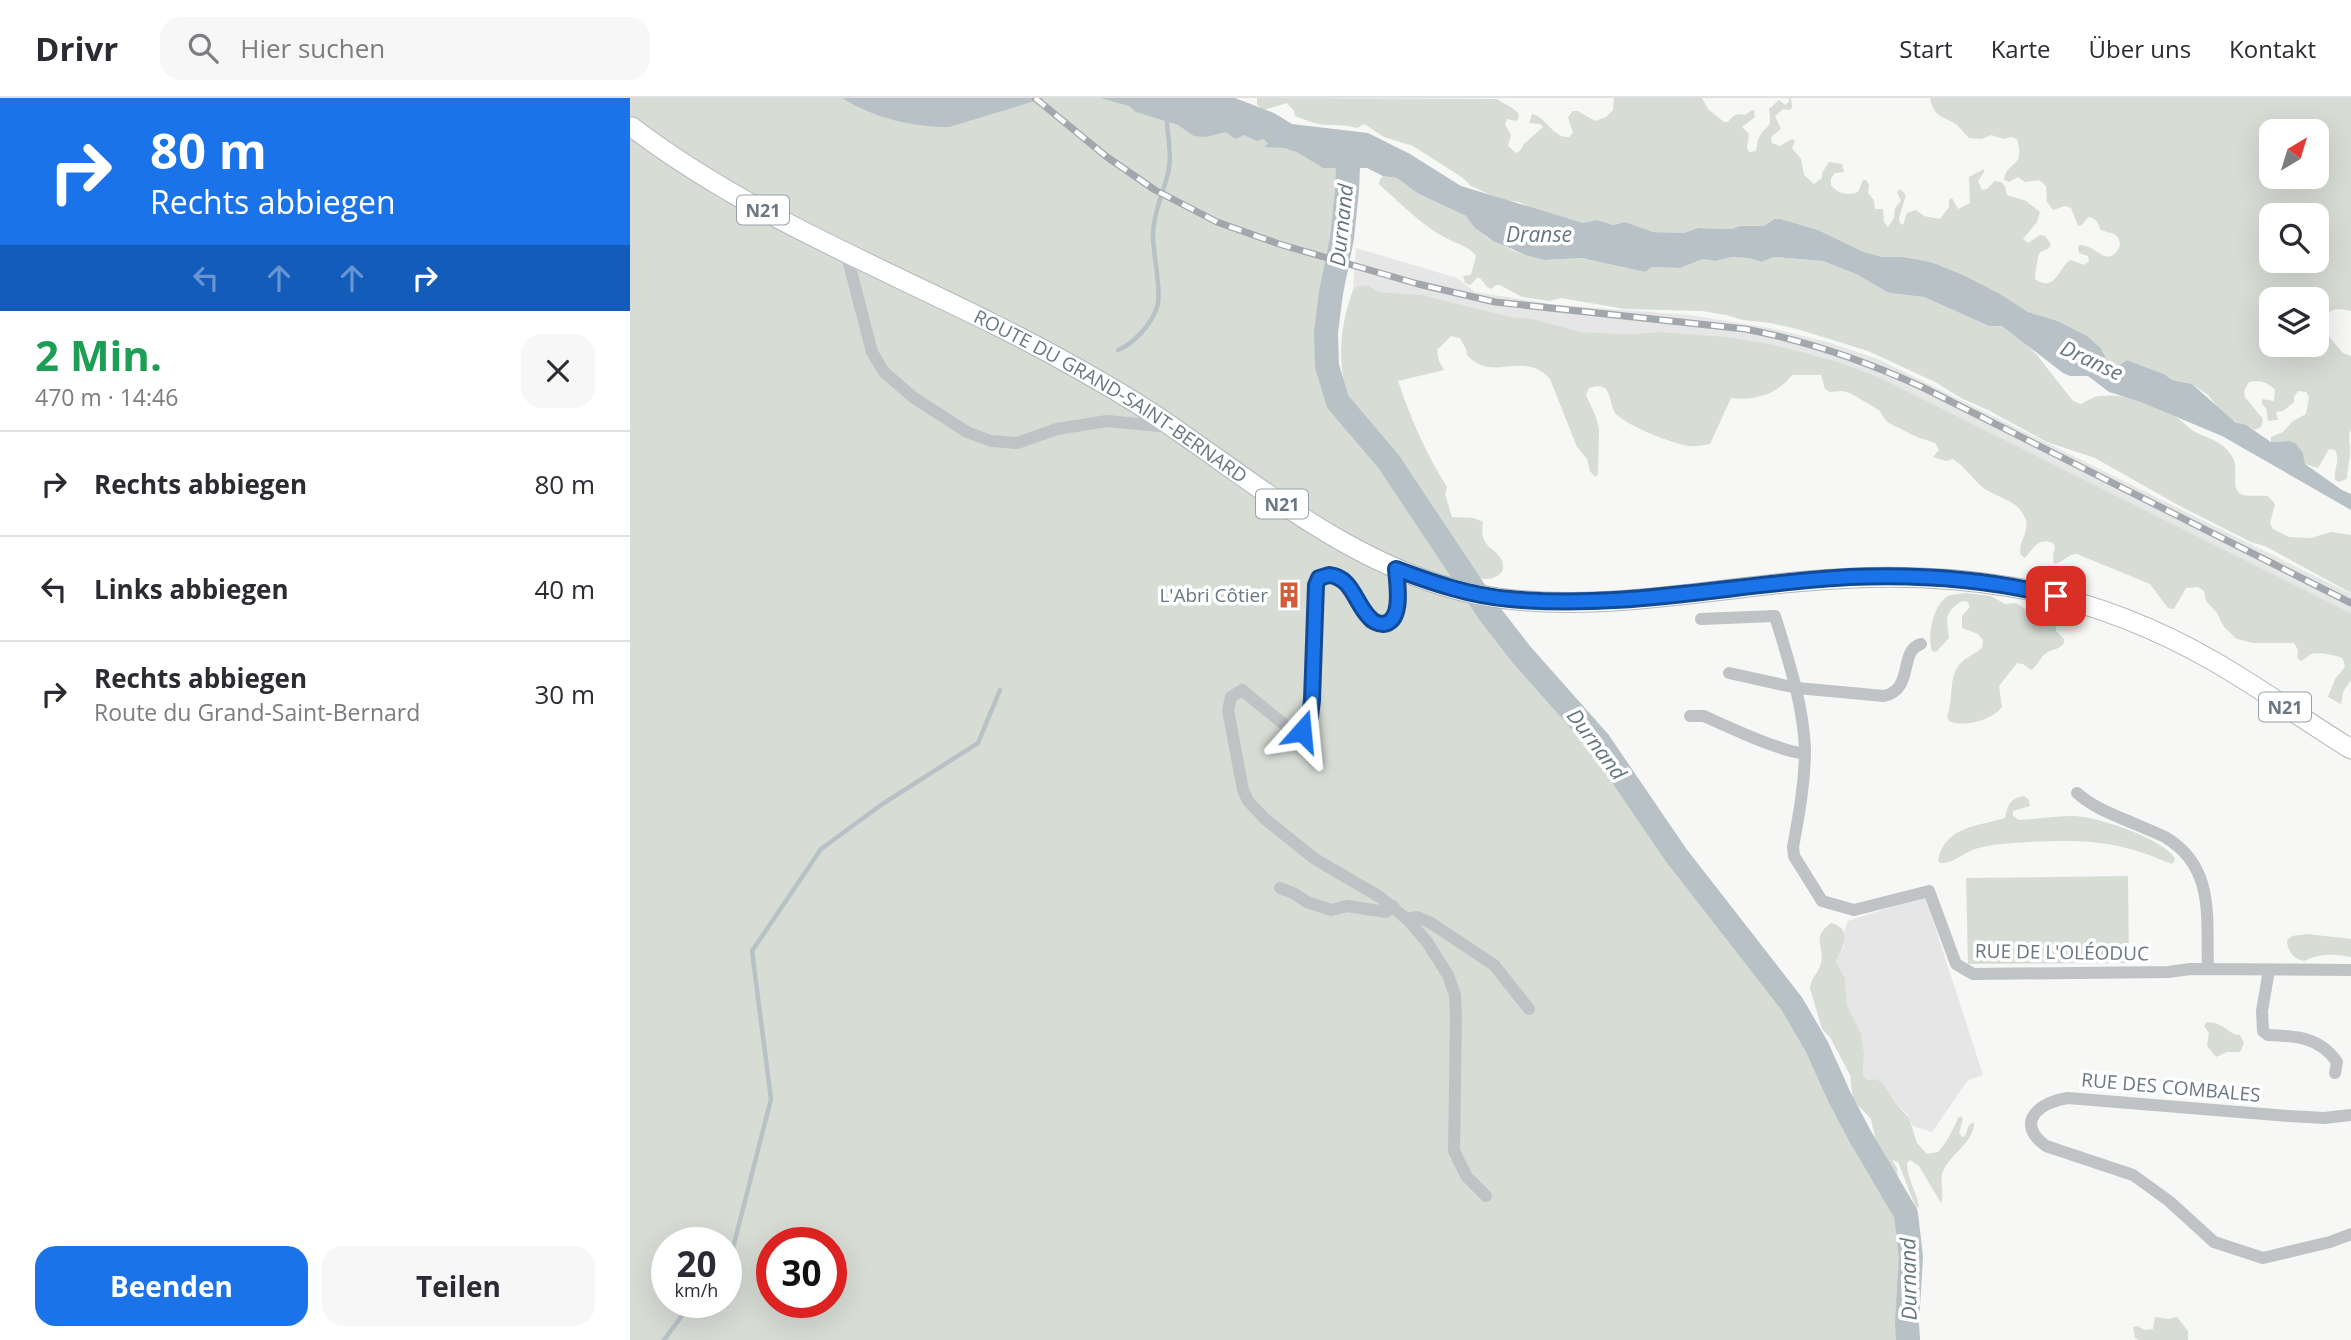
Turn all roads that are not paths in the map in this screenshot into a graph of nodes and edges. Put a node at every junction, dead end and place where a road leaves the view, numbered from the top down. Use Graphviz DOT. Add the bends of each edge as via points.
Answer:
graph roads {
  1 [pos="632,127"];
  2 [pos="846,251"];
  3 [pos="1174,428"];
  4 [pos="1396,569"];
  5 [pos="1701,619"];
  6 [pos="1921,644"];
  7 [pos="2219,664"];
  8 [pos="1729,673"];
  9 [pos="1797,688"];
  10 [pos="1690,716"];
  11 [pos="2351,733"];
  12 [pos="2351,749"];
  13 [pos="1804,751"];
  14 [pos="2077,793"];
  15 [pos="1280,888"];
  16 [pos="1393,906"];
  17 [pos="1407,919"];
  18 [pos="2208,969"];
  19 [pos="2269,970"];
  20 [pos="2351,970"];
  21 [pos="1529,1009"];
  22 [pos="2335,1073"];
  23 [pos="2351,1115"];
  24 [pos="1486,1196"];
  25 [pos="2351,1234"];
  1 -- 2 [label="main road, ROUTE DU GRAND-SAINT-BERNARD / N21" via="717,185"];
  2 -- 3 [label="main road, ROUTE DU GRAND-SAINT-BERNARD / N21" via="1089,375"];
  2 -- 3 [label="street" via="872,352 884,372 967,432 991,441 1017,443 1096,422"];
  3 -- 4 [label="main road, ROUTE DU GRAND-SAINT-BERNARD / N21" via="1306,520"];
  4 -- 7 [label="main road, ROUTE DU GRAND-SAINT-BERNARD / N21" via="1474,594 1593,601 1848,577 1959,579 2096,607"];
  4 -- 16 [label="street" via="1397,609 1387,623 1371,620 1351,589 1336,576 1325,575 1317,582 1310,717 1302,731 1292,731 1245,691 1235,692 1228,701 1243,790 1257,812 1323,865"];
  5 -- 9 [label="street" via="1775,616"];
  6 -- 9 [label="street" via="1913,649 1902,683 1892,694"];
  7 -- 11 [label="main road, ROUTE DU GRAND-SAINT-BERNARD / N21"];
  7 -- 12 [label="main road, ROUTE DU GRAND-SAINT-BERNARD / N21"];
  8 -- 9 [label="street"];
  9 -- 13 [label="street"];
  10 -- 13 [label="street" via="1704,716 1797,753"];
  13 -- 18 [label="street, RUE DE L'OLÉODUC" via="1794,856 1822,901 1854,910 1929,891 1956,964 1973,974"];
  14 -- 18 [label="street" via="2089,804 2165,838 2196,867 2207,896"];
  15 -- 16 [label="street" via="1331,911 1347,906 1386,912"];
  16 -- 17 [label="street"];
  17 -- 21 [label="street" via="1417,917 1431,923 1494,965"];
  17 -- 24 [label="street" via="1437,955 1453,986 1457,1052 1454,1151 1467,1177"];
  18 -- 19 [label="street, RUE DE L'OLÉODUC"];
  19 -- 20 [label="street, RUE DE L'OLÉODUC"];
  19 -- 22 [label="street" via="2263,1031 2312,1040 2337,1062"];
  23 -- 25 [label="street, RUE DES COMBALES" via="2290,1116 2068,1098 2037,1108 2032,1129 2046,1146 2133,1175 2214,1242 2263,1258"];
}
